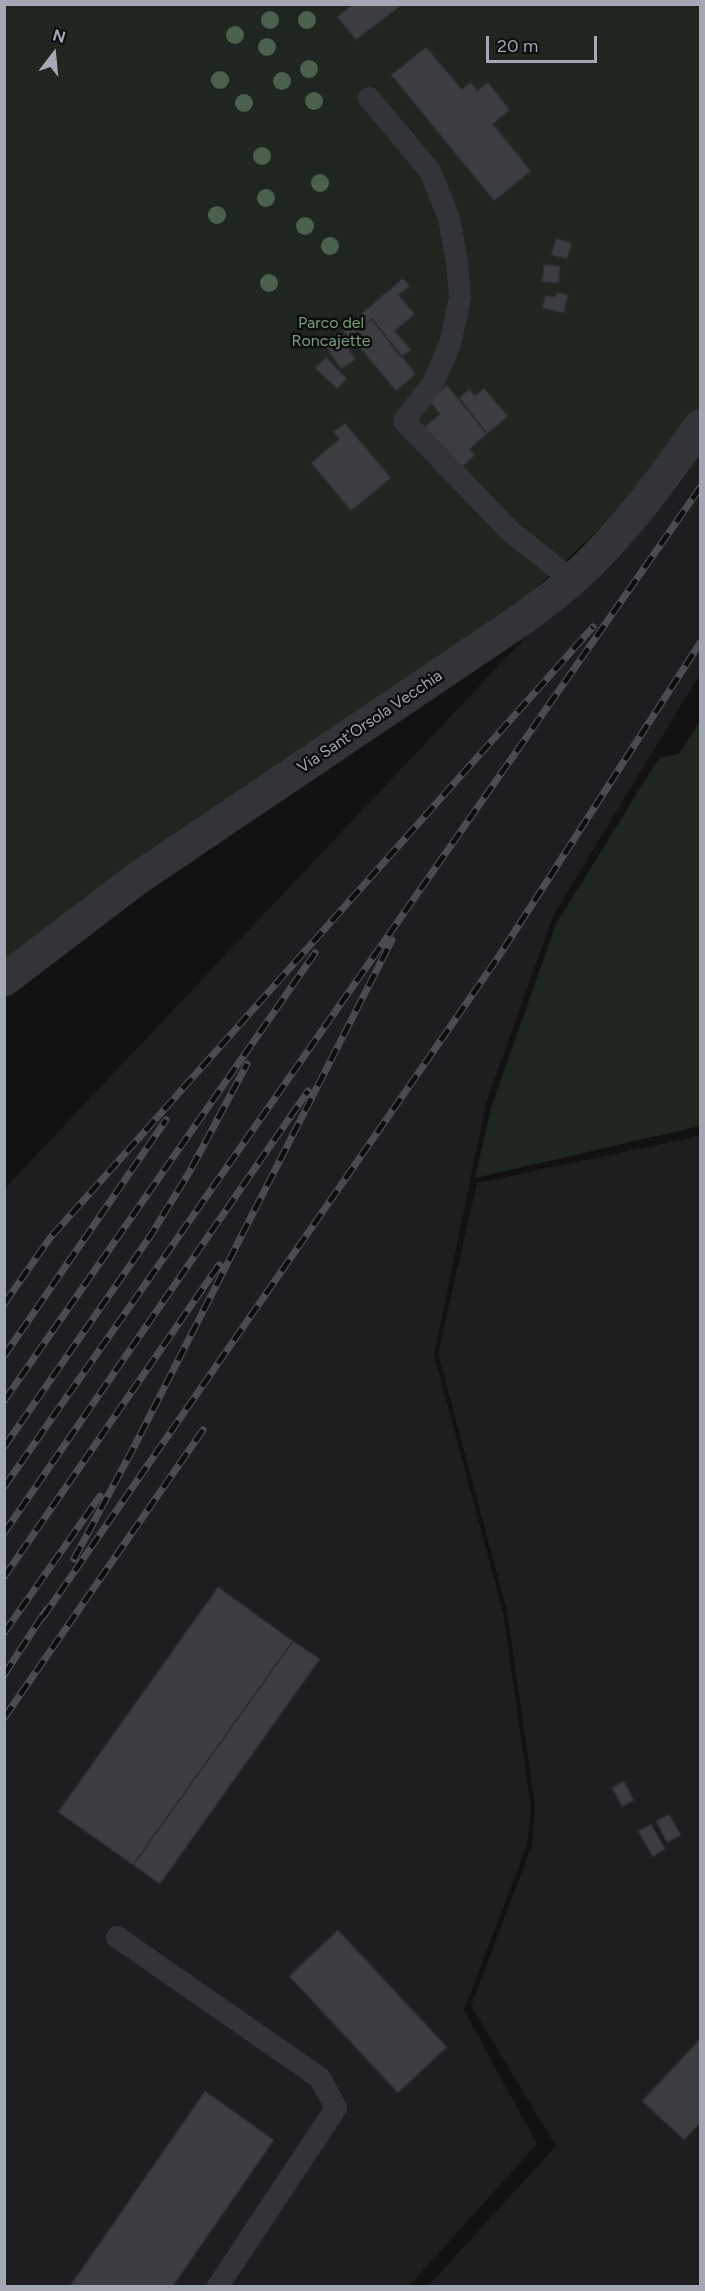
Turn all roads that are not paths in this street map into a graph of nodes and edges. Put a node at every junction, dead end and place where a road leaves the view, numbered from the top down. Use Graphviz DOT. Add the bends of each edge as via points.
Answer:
graph roads {
  1 [pos="369,98"];
  2 [pos="700,426"];
  3 [pos="572,580"];
  4 [pos="4,980"];
  5 [pos="117,1937"];
  6 [pos="218,2286"];
  1 -- 3 [label="lane" via="430,171 449,218 457,262 460,297 450,344 433,383 404,421 510,531"];
  2 -- 3 [label="street, Via Sant'Orsola Vecchia" via="657,486"];
  3 -- 4 [label="street, Via Sant'Orsola Vecchia" via="515,624 138,878"];
  5 -- 6 [label="lane" via="320,2078 336,2108"];
}
